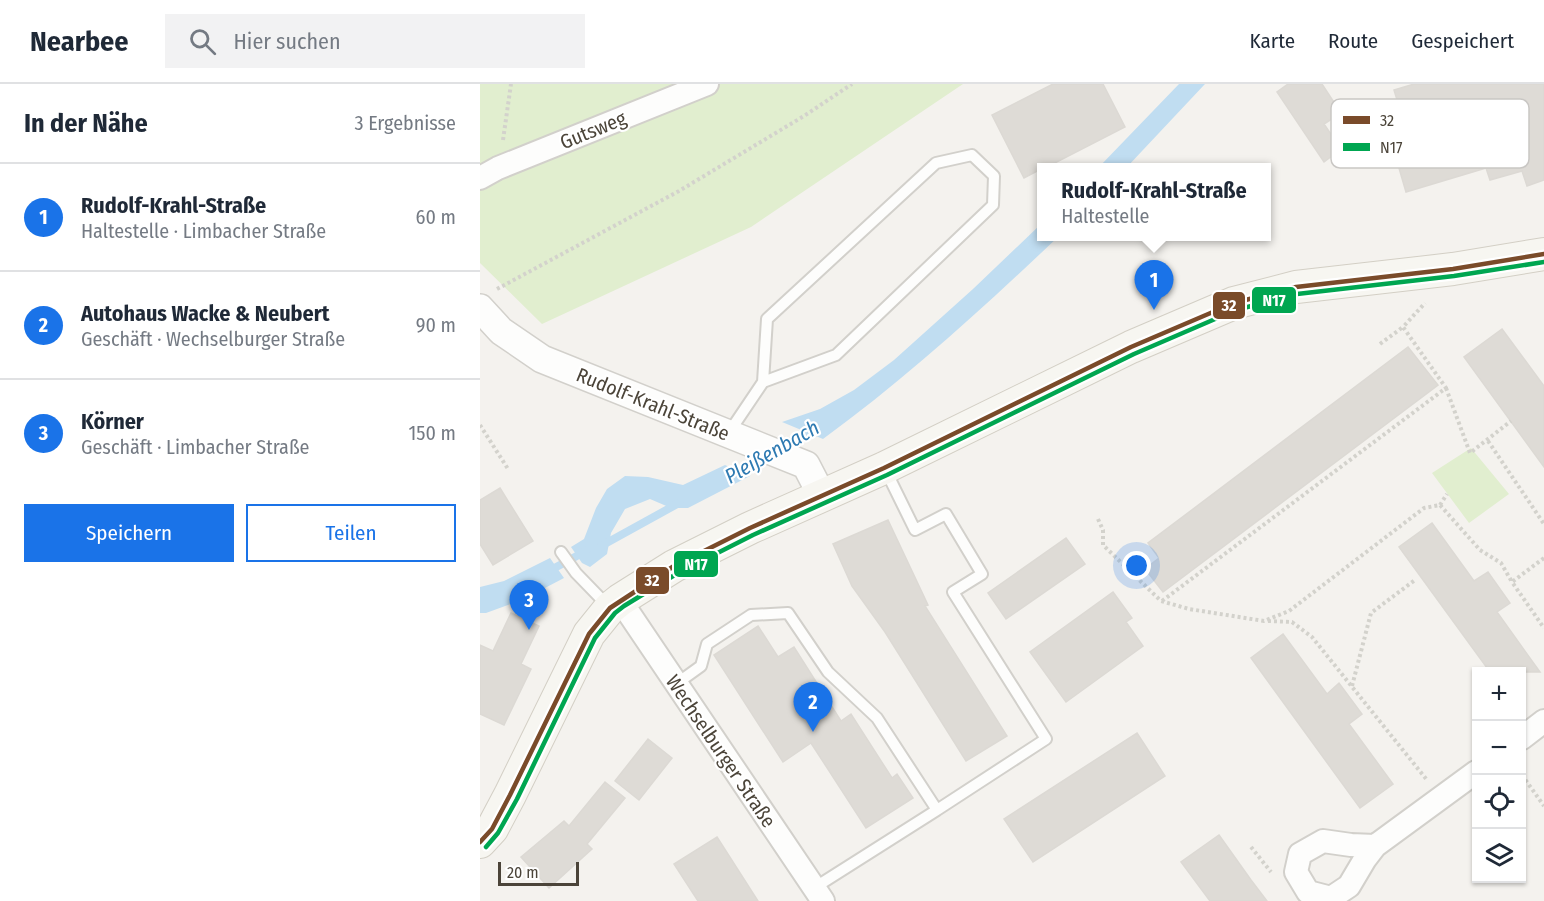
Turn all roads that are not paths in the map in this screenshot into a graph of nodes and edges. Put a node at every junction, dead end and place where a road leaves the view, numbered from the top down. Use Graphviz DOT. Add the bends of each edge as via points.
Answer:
graph roads {
  1 [pos="707,84"];
  2 [pos="489,173"];
  3 [pos="1544,254"];
  4 [pos="480,308"];
  5 [pos="763,382"];
  6 [pos="734,436"];
  7 [pos="884,468"];
  8 [pos="822,496"];
  9 [pos="561,552"];
  10 [pos="615,604"];
  11 [pos="676,684"];
  12 [pos="1544,721"];
  13 [pos="1526,734"];
  14 [pos="1472,775"];
  15 [pos="937,810"];
  16 [pos="480,842"];
  17 [pos="1375,846"];
  18 [pos="818,895"];
  1 -- 2 [label="street, Gutsweg"];
  3 -- 7 [label="main road" via="1296,287 1234,303 1131,347"];
  4 -- 6 [label="street, Rudolf-Krahl-Straße" via="501,331 542,359"];
  5 -- 5 [label="lane" via="767,319 936,164 972,155 994,176 993,205 836,355"];
  5 -- 6 [label="lane"];
  6 -- 8 [label="street, Rudolf-Krahl-Straße" via="807,465"];
  7 -- 8 [label="main road"];
  7 -- 15 [label="lane" via="915,530 946,514 982,574 953,592 1046,739"];
  8 -- 10 [label="main road" via="674,566"];
  9 -- 10 [label="lane" via="576,573"];
  10 -- 11 [label="street, Wechselburger Straße"];
  10 -- 16 [label="main road" via="589,634 510,795 492,829"];
  11 -- 15 [label="lane" via="701,666 707,644 751,615 788,613 828,672 877,718"];
  11 -- 18 [label="street, Wechselburger Straße"];
  12 -- 13 [label="street"];
  14 -- 17 [label="street"];
  15 -- 18 [label="lane"];
}
